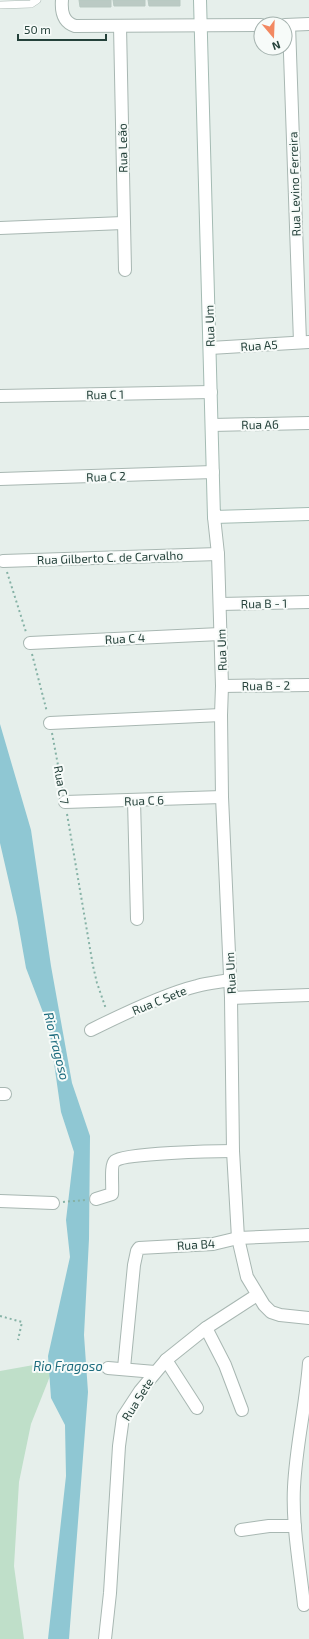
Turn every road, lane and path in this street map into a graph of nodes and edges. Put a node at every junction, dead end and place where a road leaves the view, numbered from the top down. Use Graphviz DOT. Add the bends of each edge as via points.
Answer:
graph roads {
  1 [pos="37,0"];
  2 [pos="200,0"];
  3 [pos="62,4"];
  4 [pos="0,5"];
  5 [pos="309,24"];
  6 [pos="201,25"];
  7 [pos="253,25"];
  8 [pos="293,25"];
  9 [pos="120,26"];
  10 [pos="289,56"];
  11 [pos="123,223"];
  12 [pos="0,228"];
  13 [pos="125,270"];
  14 [pos="304,342"];
  15 [pos="210,348"];
  16 [pos="211,392"];
  17 [pos="0,396"];
  18 [pos="309,423"];
  19 [pos="212,425"];
  20 [pos="213,472"];
  21 [pos="0,479"];
  22 [pos="309,514"];
  23 [pos="214,517"];
  24 [pos="218,554"];
  25 [pos="3,561"];
  26 [pos="309,602"];
  27 [pos="220,604"];
  28 [pos="220,634"];
  29 [pos="30,643"];
  30 [pos="309,685"];
  31 [pos="222,686"];
  32 [pos="221,715"];
  33 [pos="50,723"];
  34 [pos="222,797"];
  35 [pos="134,800"];
  36 [pos="65,802"];
  37 [pos="137,919"];
  38 [pos="230,980"];
  39 [pos="309,995"];
  40 [pos="231,998"];
  41 [pos="111,1020"];
  42 [pos="91,1030"];
  43 [pos="233,1151"];
  44 [pos="96,1199"];
  45 [pos="0,1201"];
  46 [pos="53,1203"];
  47 [pos="309,1235"];
  48 [pos="238,1238"];
  49 [pos="257,1296"];
  50 [pos="0,1316"];
  51 [pos="309,1318"];
  52 [pos="206,1328"];
  53 [pos="18,1340"];
  54 [pos="166,1360"];
  55 [pos="309,1363"];
  56 [pos="108,1368"];
  57 [pos="124,1368"];
  58 [pos="155,1372"];
  59 [pos="307,1407"];
  60 [pos="197,1408"];
  61 [pos="242,1410"];
  62 [pos="296,1526"];
  63 [pos="241,1530"];
  64 [pos="304,1605"];
  65 [pos="105,1639"];
  1 -- 4 [label="lane" via="31,4"];
  2 -- 6 [label="street, Rua Um"];
  3 -- 9 [label="street" via="68,24"];
  5 -- 8 [label="street"];
  6 -- 7 [label="street"];
  6 -- 9 [label="street"];
  6 -- 15 [label="street, Rua Um"];
  9 -- 11 [label="street, Rua Leão"];
  10 -- 14 [label="street, Rua Levino Ferreira"];
  11 -- 12 [label="street"];
  11 -- 13 [label="street, Rua Leão"];
  14 -- 15 [label="street, Rua A5"];
  15 -- 16 [label="street, Rua Um"];
  16 -- 17 [label="street, Rua C 1"];
  16 -- 19 [label="street, Rua Um"];
  18 -- 19 [label="street, Rua A6"];
  19 -- 20 [label="street, Rua Um"];
  20 -- 21 [label="street, Rua C 2"];
  20 -- 23 [label="street, Rua Um"];
  22 -- 23 [label="street"];
  23 -- 24 [label="street, Rua Um"];
  24 -- 25 [label="street, Rua Gilberto C. de Carvalho"];
  24 -- 27 [label="street, Rua Um"];
  25 -- 29 [label="path, Rua C 7"];
  26 -- 27 [label="street, Rua B - 1"];
  27 -- 28 [label="street, Rua Um"];
  28 -- 29 [label="street, Rua C 4"];
  28 -- 31 [label="street, Rua Um"];
  29 -- 33 [label="path, Rua C 7"];
  30 -- 31 [label="street, Rua B - 2"];
  31 -- 32 [label="street, Rua Um"];
  32 -- 33 [label="street"];
  32 -- 34 [label="street, Rua Um"];
  33 -- 36 [label="path, Rua C 7"];
  34 -- 35 [label="street, Rua C 6"];
  34 -- 38 [label="street, Rua Um"];
  35 -- 36 [label="street, Rua C 6"];
  35 -- 37 [label="street"];
  36 -- 41 [label="path, Rua C 7" via="93,966 101,997"];
  38 -- 40 [label="street, Rua Um"];
  38 -- 41 [label="street, Rua C Sete" via="190,988"];
  39 -- 40 [label="street"];
  40 -- 43 [label="street, Rua Um"];
  41 -- 42 [label="street, Rua C Sete"];
  43 -- 44 [label="street" via="170,1153 123,1158 112,1165 112,1194"];
  43 -- 48 [label="street, Rua Um"];
  44 -- 46 [label="path"];
  45 -- 46 [label="street"];
  47 -- 48 [label="street, Rua B4"];
  48 -- 49 [label="street, Rua Um" via="248,1277"];
  48 -- 57 [label="street, Rua B4" via="213,1244 154,1246 139,1248 136,1251"];
  49 -- 51 [label="street" via="271,1312"];
  49 -- 52 [label="street, Rua Sete"];
  50 -- 53 [label="path" via="22,1322"];
  52 -- 54 [label="street, Rua Sete"];
  52 -- 61 [label="street" via="225,1365"];
  54 -- 58 [label="street, Rua Sete"];
  54 -- 60 [label="street"];
  55 -- 59 [label="street"];
  56 -- 57 [label="street"];
  57 -- 58 [label="street"];
  58 -- 65 [label="street, Rua Sete" via="123,1417 121,1427"];
  59 -- 62 [label="street" via="294,1486"];
  62 -- 63 [label="street"];
  62 -- 64 [label="street"];
}
